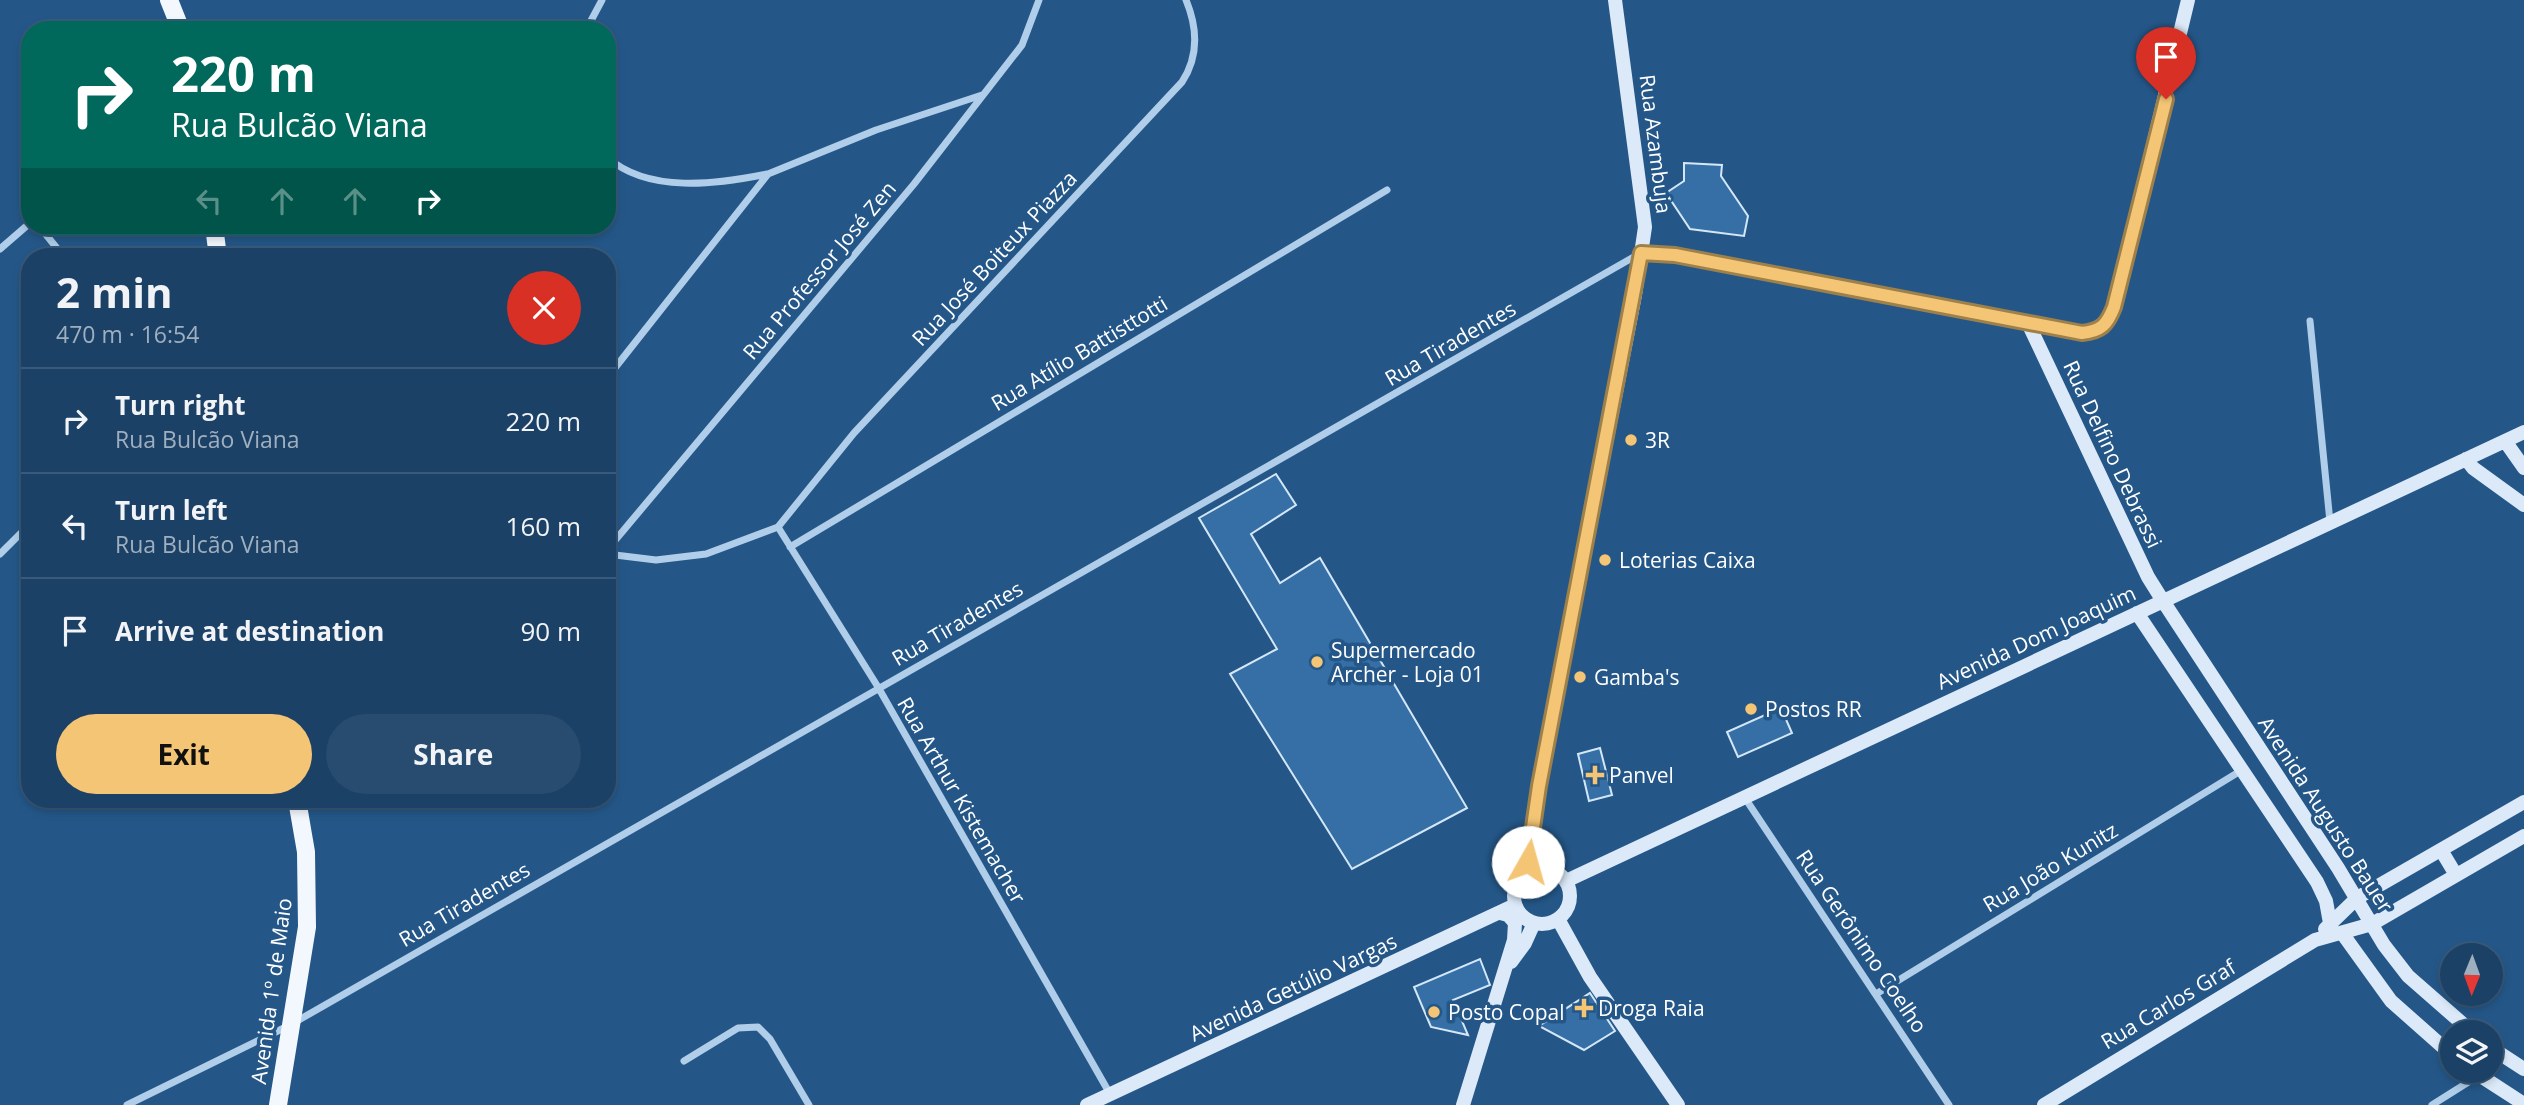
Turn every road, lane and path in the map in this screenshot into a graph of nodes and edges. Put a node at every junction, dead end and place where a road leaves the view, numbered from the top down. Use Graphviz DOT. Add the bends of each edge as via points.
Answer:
graph roads {
  1 [pos="169,0"];
  2 [pos="602,0"];
  3 [pos="1039,0"];
  4 [pos="1186,0"];
  5 [pos="1615,0"];
  6 [pos="2188,0"];
  7 [pos="177,21"];
  8 [pos="591,21"];
  9 [pos="982,95"];
  10 [pos="616,165"];
  11 [pos="768,174"];
  12 [pos="1387,190"];
  13 [pos="21,230"];
  14 [pos="0,248"];
  15 [pos="1641,253"];
  16 [pos="2310,321"];
  17 [pos="2028,323"];
  18 [pos="616,367"];
  19 [pos="2524,432"];
  20 [pos="2505,441"];
  21 [pos="2466,459"];
  22 [pos="2524,468"];
  23 [pos="2524,505"];
  24 [pos="2330,523"];
  25 [pos="778,527"];
  26 [pos="21,533"];
  27 [pos="616,541"];
  28 [pos="790,547"];
  29 [pos="616,553"];
  30 [pos="0,554"];
  31 [pos="2163,601"];
  32 [pos="2137,613"];
  33 [pos="878,687"];
  34 [pos="2265,757"];
  35 [pos="2243,770"];
  36 [pos="1745,797"];
  37 [pos="2524,802"];
  38 [pos="299,808"];
  39 [pos="2524,835"];
  40 [pos="2441,849"];
  41 [pos="1529,871"];
  42 [pos="2456,876"];
  43 [pos="1566,881"];
  44 [pos="2357,898"];
  45 [pos="1515,905"];
  46 [pos="1500,913"];
  47 [pos="1558,919"];
  48 [pos="1534,923"];
  49 [pos="2372,924"];
  50 [pos="2336,928"];
  51 [pos="1508,966"];
  52 [pos="1876,994"];
  53 [pos="2458,1020"];
  54 [pos="290,1025"];
  55 [pos="2440,1044"];
  56 [pos="2504,1056"];
  57 [pos="684,1061"];
  58 [pos="2524,1069"];
  59 [pos="2464,1083"];
  60 [pos="2497,1083"];
  61 [pos="1111,1094"];
  62 [pos="2524,1103"];
  63 [pos="127,1105"];
  64 [pos="278,1105"];
  65 [pos="809,1105"];
  66 [pos="1087,1105"];
  67 [pos="1463,1105"];
  68 [pos="1678,1105"];
  69 [pos="1949,1105"];
  70 [pos="2044,1105"];
  71 [pos="2432,1105"];
  1 -- 7 [label="main road"];
  2 -- 8 [label="street"];
  3 -- 9 [label="street, Rua Professor José Zen" via="1022,45"];
  4 -- 25 [label="street, Rua José Boiteux Piazza" via="1194,20 1195,45 1193,65 1182,82 854,433"];
  5 -- 15 [label="main road, Rua Azambuja" via="1645,227"];
  6 -- 17 [label="main road" via="2136,226 2108,322 2099,331 2082,333"];
  9 -- 11 [label="street" via="876,130"];
  9 -- 27 [label="street, Rua Professor José Zen" via="855,256"];
  10 -- 11 [label="street" via="692,184"];
  11 -- 18 [label="street"];
  12 -- 28 [label="street, Rua Atílio Battisttotti"];
  13 -- 14 [label="street"];
  15 -- 17 [label="main road" via="1675,255"];
  15 -- 33 [label="street, Rua Tiradentes"];
  15 -- 41 [label="main road, Rua Azambuja" via="1539,786"];
  16 -- 24 [label="street"];
  17 -- 31 [label="main road, Rua Delfino Debrassi"];
  19 -- 20 [label="main road, Avenida Dom Joaquim"];
  20 -- 21 [label="main road, Avenida Dom Joaquim"];
  20 -- 22 [label="main road"];
  21 -- 23 [label="main road"];
  21 -- 24 [label="main road, Avenida Dom Joaquim"];
  24 -- 31 [label="main road, Avenida Dom Joaquim"];
  25 -- 28 [label="street, Rua Arthur Kistemacher"];
  25 -- 29 [label="street" via="706,554 656,560"];
  26 -- 30 [label="street"];
  28 -- 33 [label="street, Rua Arthur Kistemacher"];
  31 -- 32 [label="main road, Avenida Dom Joaquim"];
  31 -- 34 [label="main road, Avenida Augusto Bauer"];
  32 -- 35 [label="main road"];
  32 -- 36 [label="main road, Avenida Dom Joaquim"];
  33 -- 54 [label="street, Rua Tiradentes"];
  33 -- 61 [label="street, Rua Arthur Kistemacher"];
  34 -- 35 [label="main road"];
  34 -- 44 [label="main road, Avenida Augusto Bauer"];
  35 -- 50 [label="main road" via="2317,882"];
  35 -- 52 [label="street, Rua João Kunitz"];
  36 -- 43 [label="main road, Avenida Dom Joaquim"];
  36 -- 52 [label="street, Rua Gerônimo Coelho"];
  37 -- 40 [label="main road"];
  38 -- 54 [label="main road, Avenida 1º de Maio" via="308,903"];
  39 -- 42 [label="main road"];
  40 -- 42 [label="main road"];
  40 -- 44 [label="main road"];
  41 -- 43 [label="main road" via="1549,869"];
  41 -- 45 [label="main road" via="1514,889"];
  42 -- 49 [label="main road"];
  43 -- 47 [label="main road" via="1570,901"];
  44 -- 49 [label="main road, Avenida Augusto Bauer"];
  44 -- 50 [label="main road, Rua Carlos Graf"];
  45 -- 46 [label="main road, Avenida Getúlio Vargas"];
  45 -- 48 [label="main road"];
  46 -- 51 [label="main road" via="1515,923"];
  46 -- 61 [label="main road, Avenida Getúlio Vargas"];
  47 -- 48 [label="main road"];
  47 -- 68 [label="main road" via="1590,977"];
  48 -- 51 [label="main road"];
  49 -- 50 [label="main road"];
  49 -- 53 [label="main road, Avenida Augusto Bauer" via="2409,976"];
  50 -- 55 [label="main road" via="2391,1001"];
  50 -- 70 [label="main road, Rua Carlos Graf"];
  51 -- 67 [label="main road"];
  52 -- 69 [label="street, Rua Gerônimo Coelho"];
  54 -- 63 [label="street, Rua Tiradentes"];
  54 -- 64 [label="main road, Avenida 1º de Maio"];
  56 -- 58 [label="main road"];
  57 -- 65 [label="street" via="738,1028 758,1027"];
  59 -- 71 [label="street"];
  60 -- 62 [label="main road"];
  61 -- 66 [label="main road, Avenida Getúlio Vargas"];
}
